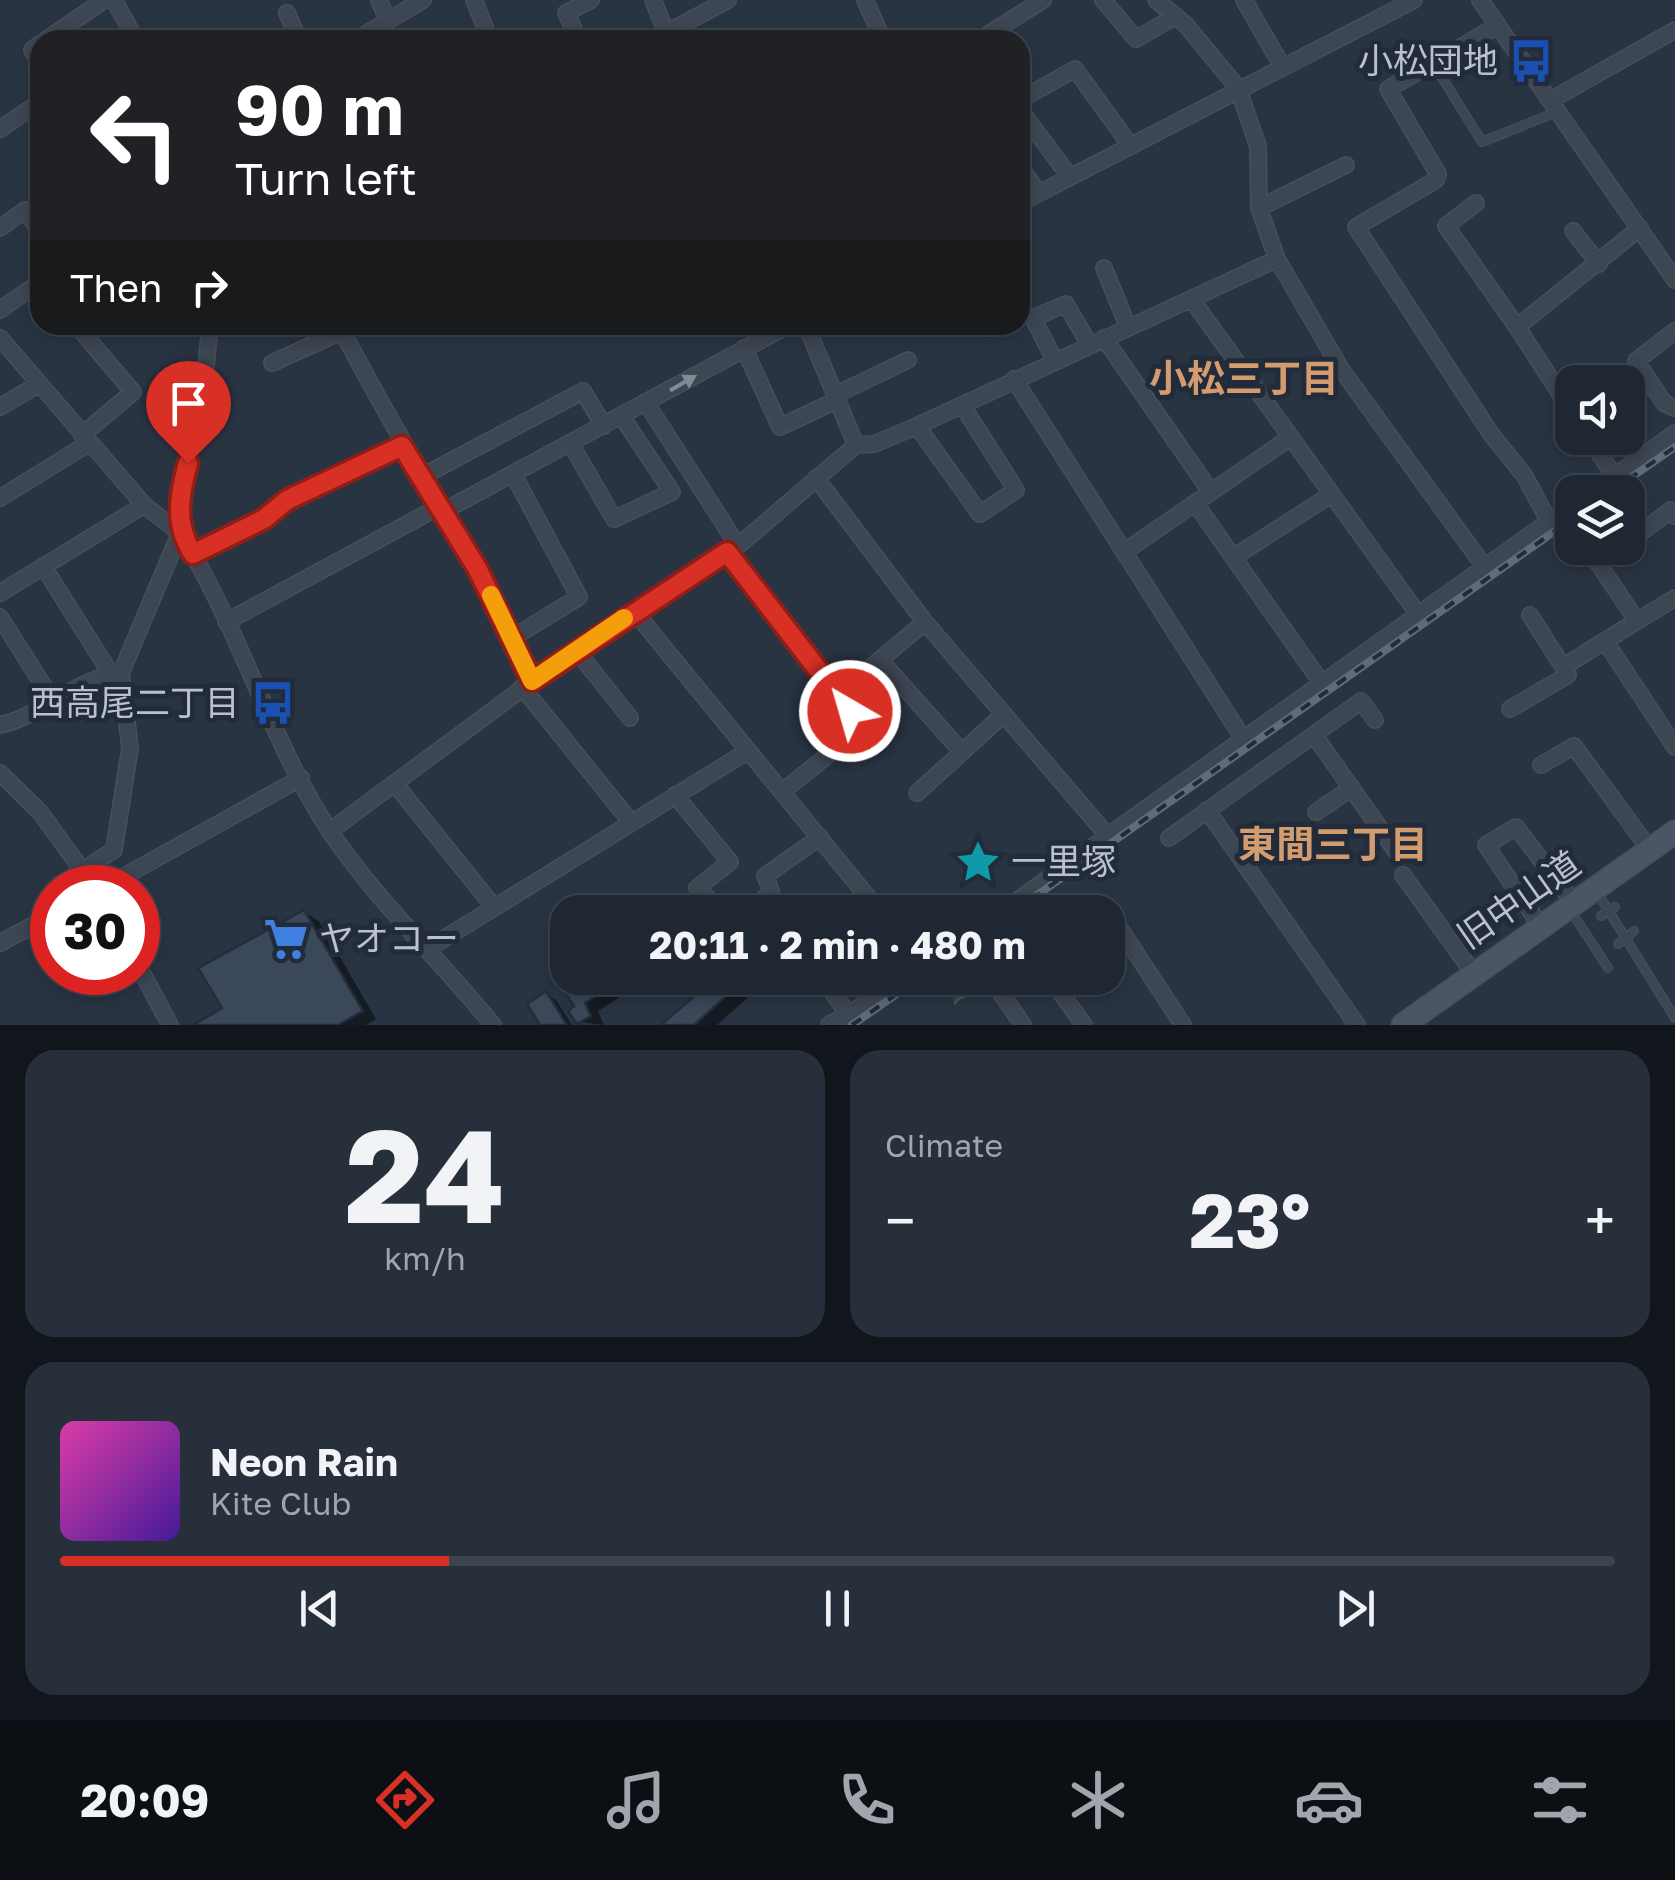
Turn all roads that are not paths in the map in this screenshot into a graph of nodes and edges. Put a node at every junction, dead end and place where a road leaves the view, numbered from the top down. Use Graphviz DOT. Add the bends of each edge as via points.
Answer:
graph roads {
  1 [pos="104,0"];
  2 [pos="379,0"];
  3 [pos="423,0"];
  4 [pos="474,0"];
  5 [pos="591,0"];
  6 [pos="653,0"];
  7 [pos="728,0"];
  8 [pos="866,0"];
  9 [pos="1043,0"];
  10 [pos="1103,0"];
  11 [pos="1156,0"];
  12 [pos="1244,0"];
  13 [pos="1414,0"];
  14 [pos="1480,0"];
  15 [pos="118,2"];
  16 [pos="288,13"];
  17 [pos="1176,16"];
  18 [pos="388,21"];
  19 [pos="1496,26"];
  20 [pos="60,30"];
  21 [pos="131,30"];
  22 [pos="294,30"];
  23 [pos="373,30"];
  24 [pos="486,30"];
  25 [pos="574,30"];
  26 [pos="666,30"];
  27 [pos="678,30"];
  28 [pos="880,30"];
  29 [pos="996,30"];
  30 [pos="1675,30"];
  31 [pos="1433,63"];
  32 [pos="1282,66"];
  33 [pos="1238,88"];
  34 [pos="1030,94"];
  35 [pos="1555,105"];
  36 [pos="30,109"];
  37 [pos="1030,123"];
  38 [pos="0,129"];
  39 [pos="1130,145"];
  40 [pos="1346,164"];
  41 [pos="1070,176"];
  42 [pos="1030,181"];
  43 [pos="1039,193"];
  44 [pos="1030,198"];
  45 [pos="1476,203"];
  46 [pos="1258,208"];
  47 [pos="30,216"];
  48 [pos="0,228"];
  49 [pos="1640,228"];
  50 [pos="1573,231"];
  51 [pos="1277,259"];
  52 [pos="1599,264"];
  53 [pos="1104,268"];
  54 [pos="1675,280"];
  55 [pos="30,290"];
  56 [pos="1192,300"];
  57 [pos="0,310"];
  58 [pos="1517,327"];
  59 [pos="1128,328"];
  60 [pos="1675,331"];
  61 [pos="85,335"];
  62 [pos="209,335"];
  63 [pos="330,335"];
  64 [pos="350,335"];
  65 [pos="769,335"];
  66 [pos="810,335"];
  67 [pos="0,338"];
  68 [pos="1096,341"];
  69 [pos="744,348"];
  70 [pos="1054,359"];
  71 [pos="908,360"];
  72 [pos="272,364"];
  73 [pos="1014,379"];
  74 [pos="39,384"];
  75 [pos="1555,386"];
  76 [pos="836,398"];
  77 [pos="647,404"];
  78 [pos="962,405"];
  79 [pos="0,407"];
  80 [pos="1675,408"];
  81 [pos="622,417"];
  82 [pos="604,426"];
  83 [pos="918,426"];
  84 [pos="1675,433"];
  85 [pos="1291,437"];
  86 [pos="85,439"];
  87 [pos="571,444"];
  88 [pos="856,444"];
  89 [pos="402,446"];
  90 [pos="513,474"];
  91 [pos="1619,475"];
  92 [pos="420,477"];
  93 [pos="816,478"];
  94 [pos="1211,492"];
  95 [pos="1332,494"];
  96 [pos="0,498"];
  97 [pos="1196,503"];
  98 [pos="144,505"];
  99 [pos="441,508"];
  100 [pos="1675,516"];
  101 [pos="1555,517"];
  102 [pos="1549,521"];
  103 [pos="1645,529"];
  104 [pos="180,534"];
  105 [pos="732,549"];
  106 [pos="1124,552"];
  107 [pos="193,554"];
  108 [pos="1234,557"];
  109 [pos="1599,565"];
  110 [pos="43,566"];
  111 [pos="1484,566"];
  112 [pos="0,593"];
  113 [pos="1675,598"];
  114 [pos="634,611"];
  115 [pos="1418,614"];
  116 [pos="1530,615"];
  117 [pos="0,617"];
  118 [pos="226,622"];
  119 [pos="925,622"];
  120 [pos="1638,622"];
  121 [pos="512,638"];
  122 [pos="1605,641"];
  123 [pos="576,650"];
  124 [pos="880,660"];
  125 [pos="1564,666"];
  126 [pos="116,674"];
  127 [pos="1321,682"];
  128 [pos="527,684"];
  129 [pos="838,695"];
  130 [pos="53,701"];
  131 [pos="1510,709"];
  132 [pos="1004,714"];
  133 [pos="630,718"];
  134 [pos="1375,720"];
  135 [pos="0,725"];
  136 [pos="1314,735"];
  137 [pos="1242,737"];
  138 [pos="1675,747"];
  139 [pos="748,751"];
  140 [pos="962,752"];
  141 [pos="1541,764"];
  142 [pos="0,774"];
  143 [pos="301,778"];
  144 [pos="395,784"];
  145 [pos="1352,788"];
  146 [pos="783,791"];
  147 [pos="917,793"];
  148 [pos="674,795"];
  149 [pos="1208,810"];
  150 [pos="1316,812"];
  151 [pos="630,821"];
  152 [pos="330,831"];
  153 [pos="1675,832"];
  154 [pos="1107,835"];
  155 [pos="820,837"];
  156 [pos="1169,838"];
  157 [pos="1400,857"];
  158 [pos="1653,858"];
  159 [pos="79,865"];
  160 [pos="91,865"];
  161 [pos="144,865"];
  162 [pos="1403,875"];
  163 [pos="1595,888"];
  164 [pos="704,895"];
  165 [pos="767,895"];
  166 [pos="866,895"];
  167 [pos="1024,895"];
  168 [pos="1571,905"];
  169 [pos="494,907"];
  170 [pos="30,927"];
  171 [pos="1541,927"];
  172 [pos="1125,931"];
  173 [pos="1634,931"];
  174 [pos="1622,941"];
  175 [pos="0,943"];
  176 [pos="429,948"];
  177 [pos="1608,968"];
  178 [pos="1474,974"];
  179 [pos="154,995"];
  180 [pos="834,995"];
  181 [pos="880,995"];
  182 [pos="1002,995"];
  183 [pos="1062,995"];
  184 [pos="848,1014"];
  185 [pos="1675,1018"];
  186 [pos="170,1025"];
  187 [pos="493,1025"];
  188 [pos="829,1025"];
  189 [pos="1023,1025"];
  190 [pos="1084,1025"];
  191 [pos="1183,1025"];
  192 [pos="1357,1025"];
  193 [pos="1403,1025"];
  1 -- 20 [label="street"];
  2 -- 18 [label="street"];
  3 -- 18 [label="street"];
  4 -- 24 [label="street"];
  5 -- 25 [label="street" via="566,13"];
  6 -- 26 [label="street"];
  7 -- 27 [label="street"];
  8 -- 28 [label="street"];
  9 -- 29 [label="street"];
  10 -- 17 [label="street" via="1136,39"];
  11 -- 17 [label="street"];
  12 -- 32 [label="street"];
  13 -- 32 [label="street"];
  14 -- 19 [label="street"];
  15 -- 21 [label="street"];
  16 -- 22 [label="street"];
  17 -- 33 [label="street"];
  18 -- 23 [label="street"];
  19 -- 31 [label="street"];
  19 -- 35 [label="street"];
  30 -- 35 [label="street"];
  31 -- 35 [label="lane" via="1482,142"];
  31 -- 102 [label="street" via="1388,89 1437,166 1436,180 1356,226"];
  32 -- 33 [label="street"];
  33 -- 39 [label="street"];
  33 -- 46 [label="street" via="1258,146"];
  34 -- 39 [label="street" via="1075,69"];
  35 -- 49 [label="street"];
  36 -- 38 [label="street"];
  37 -- 41 [label="street"];
  39 -- 41 [label="street"];
  40 -- 46 [label="street"];
  41 -- 43 [label="street"];
  42 -- 43 [label="street"];
  43 -- 44 [label="street"];
  45 -- 58 [label="street" via="1446,226"];
  46 -- 51 [label="street"];
  47 -- 48 [label="street" via="26,210"];
  49 -- 52 [label="street"];
  49 -- 54 [label="street"];
  50 -- 52 [label="street"];
  51 -- 56 [label="street"];
  51 -- 111 [label="street" via="1341,369"];
  52 -- 58 [label="street"];
  53 -- 59 [label="street"];
  55 -- 57 [label="street"];
  56 -- 59 [label="street"];
  56 -- 85 [label="street"];
  58 -- 75 [label="street"];
  59 -- 68 [label="street"];
  60 -- 80 [label="street" via="1636,361 1664,403"];
  61 -- 86 [label="street" via="134,392"];
  62 -- 104 [label="street" via="182,485"];
  63 -- 72 [label="street"];
  64 -- 89 [label="street"];
  65 -- 69 [label="street"];
  66 -- 76 [label="street"];
  67 -- 74 [label="street"];
  68 -- 70 [label="street"];
  68 -- 70 [label="street" via="1066,304 1034,318"];
  68 -- 94 [label="street"];
  69 -- 76 [label="street" via="780,427"];
  77 -- 69 [label="street, one-way"];
  70 -- 73 [label="street"];
  71 -- 76 [label="street"];
  73 -- 78 [label="street"];
  73 -- 106 [label="street"];
  74 -- 79 [label="street"];
  74 -- 86 [label="street"];
  76 -- 88 [label="street"];
  77 -- 81 [label="street"];
  77 -- 105 [label="street"];
  78 -- 83 [label="street"];
  78 -- 83 [label="street" via="1016,490 980,514"];
  81 -- 82 [label="street"];
  81 -- 87 [label="street" via="672,492 614,519"];
  82 -- 87 [label="street"];
  82 -- 92 [label="street" via="583,392"];
  83 -- 88 [label="street" via="874,444"];
  84 -- 91 [label="street"];
  85 -- 94 [label="street"];
  85 -- 95 [label="street"];
  86 -- 96 [label="street"];
  86 -- 98 [label="street"];
  87 -- 90 [label="street"];
  88 -- 93 [label="street"];
  89 -- 92 [label="street"];
  89 -- 107 [label="street"];
  90 -- 99 [label="street"];
  90 -- 121 [label="street" via="579,597"];
  92 -- 99 [label="street"];
  93 -- 105 [label="street"];
  93 -- 119 [label="street"];
  94 -- 97 [label="street"];
  95 -- 108 [label="street"];
  95 -- 115 [label="street"];
  97 -- 106 [label="street"];
  97 -- 108 [label="street"];
  98 -- 104 [label="street"];
  98 -- 110 [label="street"];
  99 -- 118 [label="street"];
  99 -- 121 [label="street"];
  100 -- 103 [label="street" via="1671,510"];
  101 -- 102 [label="street"];
  102 -- 111 [label="street"];
  104 -- 107 [label="street"];
  104 -- 126 [label="street"];
  105 -- 114 [label="street"];
  105 -- 129 [label="street"];
  106 -- 137 [label="street"];
  107 -- 118 [label="street"];
  108 -- 127 [label="street"];
  109 -- 120 [label="street"];
  110 -- 112 [label="street"];
  110 -- 126 [label="street"];
  111 -- 115 [label="street"];
  113 -- 120 [label="street"];
  114 -- 123 [label="street"];
  114 -- 139 [label="street"];
  115 -- 127 [label="street"];
  116 -- 125 [label="street"];
  117 -- 130 [label="street"];
  118 -- 143 [label="street"];
  119 -- 124 [label="street"];
  119 -- 132 [label="street"];
  120 -- 122 [label="street"];
  121 -- 128 [label="street"];
  122 -- 125 [label="street"];
  122 -- 138 [label="street"];
  123 -- 128 [label="street"];
  123 -- 133 [label="street"];
  124 -- 129 [label="street"];
  124 -- 140 [label="street"];
  125 -- 131 [label="street" via="1568,675"];
  126 -- 130 [label="street"];
  126 -- 160 [label="street" via="130,748 114,850"];
  127 -- 137 [label="street"];
  128 -- 144 [label="street"];
  128 -- 151 [label="street"];
  129 -- 146 [label="street" via="863,727"];
  130 -- 135 [label="street"];
  132 -- 140 [label="street"];
  132 -- 154 [label="street"];
  134 -- 136 [label="street" via="1360,701"];
  136 -- 145 [label="street"];
  136 -- 149 [label="street"];
  137 -- 154 [label="street"];
  139 -- 146 [label="street"];
  139 -- 148 [label="street"];
  140 -- 147 [label="street"];
  141 -- 158 [label="street" via="1574,746"];
  142 -- 159 [label="street" via="40,812"];
  143 -- 152 [label="street"];
  143 -- 161 [label="street"];
  144 -- 152 [label="street"];
  144 -- 169 [label="street"];
  145 -- 150 [label="street"];
  145 -- 157 [label="street"];
  146 -- 155 [label="street"];
  148 -- 151 [label="street"];
  148 -- 164 [label="street" via="730,862 697,888"];
  149 -- 156 [label="street"];
  149 -- 192 [label="street"];
  151 -- 169 [label="street"];
  152 -- 176 [label="street"];
  153 -- 158 [label="main road, 旧中山道"];
  154 -- 167 [label="street"];
  155 -- 165 [label="street" via="766,876"];
  155 -- 166 [label="street"];
  158 -- 163 [label="main road, 旧中山道"];
  162 -- 178 [label="street"];
  163 -- 168 [label="main road, 旧中山道"];
  163 -- 174 [label="lane"];
  168 -- 171 [label="main road, 旧中山道"];
  168 -- 171 [label="street" via="1516,826 1486,845"];
  168 -- 177 [label="lane"];
  169 -- 176 [label="street"];
  170 -- 175 [label="street"];
  171 -- 178 [label="main road, 旧中山道"];
  172 -- 191 [label="street"];
  173 -- 174 [label="lane"];
  174 -- 185 [label="lane"];
  176 -- 187 [label="street"];
  178 -- 193 [label="main road, 旧中山道"];
  179 -- 186 [label="street"];
  180 -- 184 [label="street"];
  181 -- 184 [label="street"];
  182 -- 189 [label="street"];
  183 -- 190 [label="street"];
  184 -- 188 [label="street"];
}
